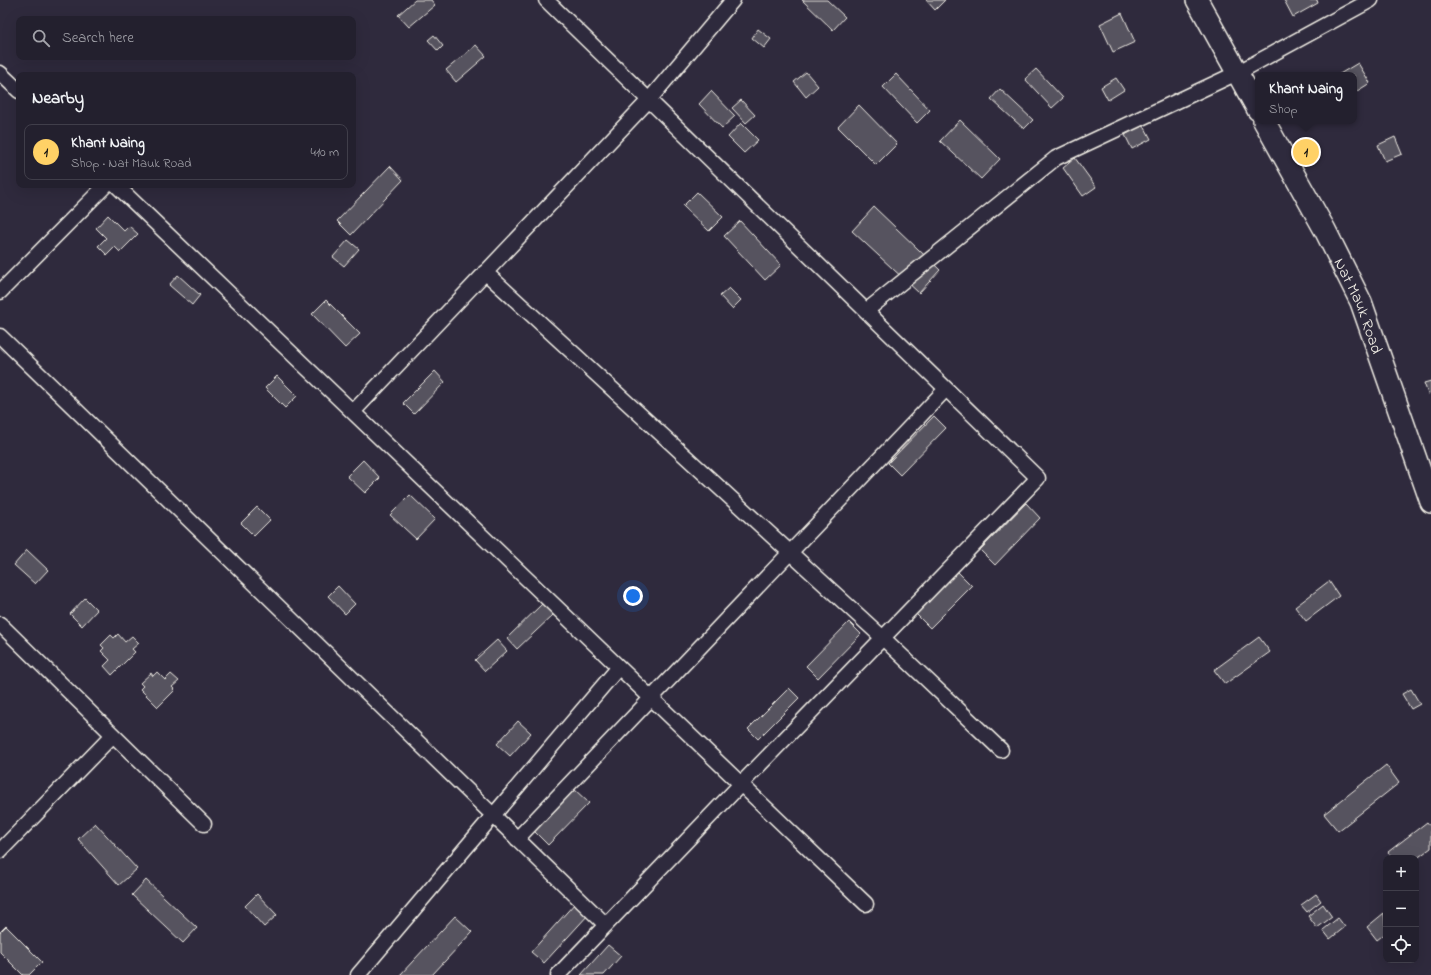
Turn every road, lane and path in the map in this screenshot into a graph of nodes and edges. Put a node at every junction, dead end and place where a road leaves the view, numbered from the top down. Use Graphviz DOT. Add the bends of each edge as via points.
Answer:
graph roads {
  1 [pos="546,0"];
  2 [pos="733,0"];
  3 [pos="1196,0"];
  4 [pos="1370,0"];
  5 [pos="0,72"];
  6 [pos="1237,73"];
  7 [pos="16,88"];
  8 [pos="649,100"];
  9 [pos="1255,105"];
  10 [pos="1266,124"];
  11 [pos="103,188"];
  12 [pos="119,188"];
  13 [pos="485,272"];
  14 [pos="0,292"];
  15 [pos="866,311"];
  16 [pos="0,336"];
  17 [pos="946,389"];
  18 [pos="353,412"];
  19 [pos="1429,490"];
  20 [pos="790,552"];
  21 [pos="0,624"];
  22 [pos="883,638"];
  23 [pos="619,667"];
  24 [pos="651,698"];
  25 [pos="113,735"];
  26 [pos="1001,750"];
  27 [pos="741,784"];
  28 [pos="492,815"];
  29 [pos="204,824"];
  30 [pos="517,839"];
  31 [pos="0,851"];
  32 [pos="866,904"];
  33 [pos="606,925"];
  34 [pos="358,975"];
  35 [pos="558,975"];
  1 -- 8 [label="street"];
  2 -- 8 [label="street"];
  3 -- 6 [label="highway"];
  4 -- 6 [label="street"];
  5 -- 7 [label="street"];
  6 -- 9 [label="highway"];
  6 -- 15 [label="street" via="1056,158"];
  8 -- 13 [label="street"];
  8 -- 15 [label="street"];
  10 -- 19 [label="highway, Nat Mauk Road" via="1325,230 1361,302"];
  11 -- 14 [label="street"];
  12 -- 18 [label="street"];
  13 -- 18 [label="street"];
  13 -- 20 [label="street"];
  15 -- 17 [label="street"];
  16 -- 28 [label="street"];
  17 -- 20 [label="street"];
  17 -- 22 [label="street" via="1038,478"];
  18 -- 23 [label="street"];
  20 -- 22 [label="street"];
  20 -- 24 [label="street"];
  21 -- 25 [label="street"];
  22 -- 26 [label="street"];
  22 -- 27 [label="street"];
  23 -- 24 [label="street"];
  23 -- 28 [label="street"];
  24 -- 27 [label="street"];
  24 -- 30 [label="street"];
  25 -- 29 [label="street"];
  25 -- 31 [label="street"];
  27 -- 32 [label="street"];
  27 -- 33 [label="street"];
  28 -- 30 [label="street"];
  28 -- 34 [label="street"];
  30 -- 33 [label="street"];
  33 -- 35 [label="street"];
}
